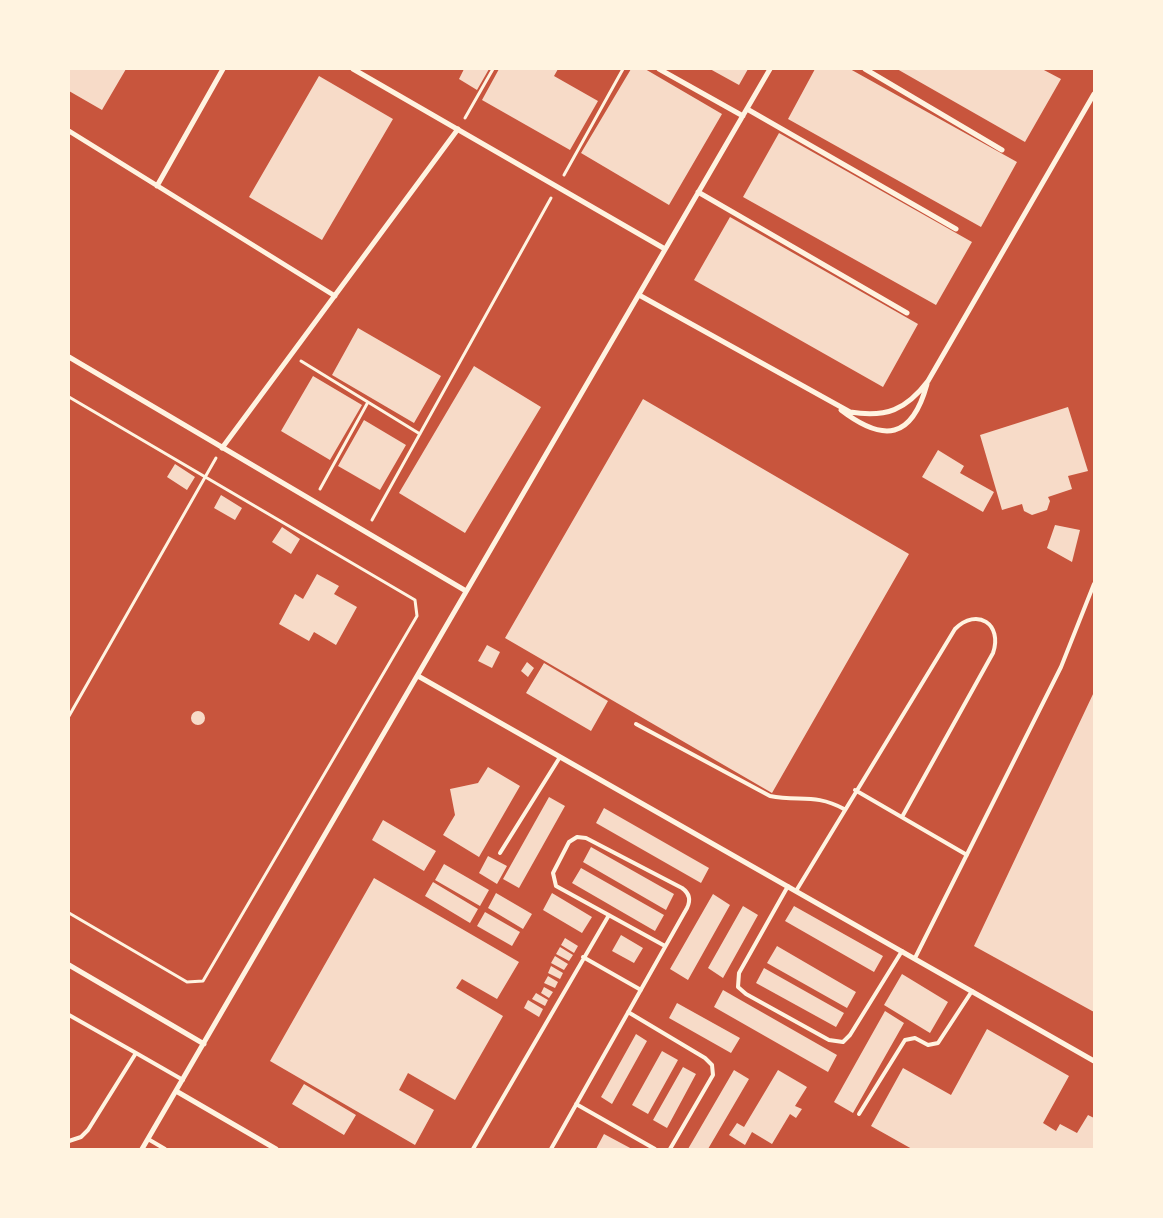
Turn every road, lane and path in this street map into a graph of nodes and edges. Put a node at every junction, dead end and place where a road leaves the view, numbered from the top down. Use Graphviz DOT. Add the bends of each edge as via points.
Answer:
graph roads {
  1 [pos="223,69"];
  2 [pos="353,69"];
  3 [pos="493,69"];
  4 [pos="623,69"];
  5 [pos="659,69"];
  6 [pos="770,69"];
  7 [pos="865,69"];
  8 [pos="1094,94"];
  9 [pos="747,109"];
  10 [pos="743,116"];
  11 [pos="458,129"];
  12 [pos="69,131"];
  13 [pos="1002,150"];
  14 [pos="156,186"];
  15 [pos="558,187"];
  16 [pos="698,192"];
  17 [pos="956,230"];
  18 [pos="665,249"];
  19 [pos="639,295"];
  20 [pos="335,296"];
  21 [pos="907,313"];
  22 [pos="291,355"];
  23 [pos="69,357"];
  24 [pos="928,381"];
  25 [pos="69,396"];
  26 [pos="368,402"];
  27 [pos="833,404"];
  28 [pos="420,434"];
  29 [pos="222,448"];
  30 [pos="206,477"];
  31 [pos="314,502"];
  32 [pos="365,532"];
  33 [pos="1094,584"];
  34 [pos="466,592"];
  35 [pos="418,676"];
  36 [pos="69,716"];
  37 [pos="636,724"];
  38 [pos="560,757"];
  39 [pos="855,790"];
  40 [pos="844,809"];
  41 [pos="902,817"];
  42 [pos="500,853"];
  43 [pos="967,856"];
  44 [pos="788,886"];
  45 [pos="796,891"];
  46 [pos="69,913"];
  47 [pos="609,915"];
  48 [pos="665,946"];
  49 [pos="902,951"];
  50 [pos="583,957"];
  51 [pos="915,958"];
  52 [pos="69,965"];
  53 [pos="640,990"];
  54 [pos="972,991"];
  55 [pos="628,1012"];
  56 [pos="69,1015"];
  57 [pos="204,1044"];
  58 [pos="136,1053"];
  59 [pos="1094,1060"];
  60 [pos="183,1080"];
  61 [pos="176,1091"];
  62 [pos="576,1104"];
  63 [pos="859,1114"];
  64 [pos="148,1139"];
  65 [pos="69,1141"];
  66 [pos="142,1149"];
  67 [pos="165,1149"];
  68 [pos="276,1149"];
  69 [pos="473,1149"];
  70 [pos="551,1149"];
  71 [pos="655,1149"];
  72 [pos="670,1149"];
  1 -- 14 [label="street"];
  2 -- 11 [label="street"];
  3 -- 11 [label="path"];
  4 -- 15 [label="path"];
  5 -- 10 [label="street"];
  6 -- 9 [label="street"];
  7 -- 13 [label="street"];
  8 -- 24 [label="street"];
  9 -- 10 [label="street"];
  9 -- 17 [label="street"];
  10 -- 16 [label="street"];
  11 -- 15 [label="street"];
  11 -- 20 [label="street"];
  12 -- 14 [label="street"];
  14 -- 20 [label="street"];
  15 -- 18 [label="street"];
  15 -- 28 [label="path"];
  16 -- 18 [label="street"];
  16 -- 21 [label="street"];
  18 -- 19 [label="street"];
  19 -- 27 [label="street"];
  19 -- 34 [label="street"];
  20 -- 22 [label="street"];
  22 -- 26 [label="path"];
  22 -- 29 [label="street"];
  23 -- 29 [label="street"];
  24 -- 27 [label="street" via="917,396 886,413 850,412"];
  24 -- 27 [label="street" via="917,413 897,429 870,430"];
  25 -- 30 [label="path"];
  26 -- 28 [label="path"];
  26 -- 31 [label="path"];
  28 -- 32 [label="path"];
  29 -- 30 [label="path"];
  29 -- 31 [label="street"];
  30 -- 36 [label="path"];
  30 -- 46 [label="path" via="415,600 417,616 203,982 187,982"];
  31 -- 32 [label="street"];
  32 -- 34 [label="street"];
  33 -- 43 [label="lane" via="1062,667"];
  34 -- 35 [label="street"];
  35 -- 38 [label="street"];
  35 -- 57 [label="street"];
  37 -- 40 [label="lane" via="770,796 824,800"];
  38 -- 42 [label="lane"];
  38 -- 44 [label="street"];
  39 -- 40 [label="lane"];
  39 -- 41 [label="lane"];
  39 -- 41 [label="lane" via="955,629 972,618 982,620 995,634 994,648"];
  40 -- 45 [label="lane"];
  41 -- 43 [label="lane"];
  43 -- 51 [label="lane"];
  44 -- 45 [label="street"];
  44 -- 49 [label="lane" via="738,973 738,987 746,994 829,1040 843,1042"];
  45 -- 49 [label="street"];
  47 -- 48 [label="lane"];
  47 -- 48 [label="lane" via="560,889 554,882 553,873 573,839 586,838 686,891 689,903"];
  47 -- 50 [label="lane"];
  48 -- 53 [label="lane"];
  49 -- 51 [label="street"];
  50 -- 53 [label="lane"];
  50 -- 69 [label="lane"];
  51 -- 54 [label="street"];
  52 -- 57 [label="street"];
  53 -- 55 [label="lane"];
  54 -- 59 [label="street"];
  54 -- 63 [label="lane" via="938,1043 928,1046 915,1038 904,1040"];
  55 -- 62 [label="lane"];
  55 -- 72 [label="lane" via="712,1065 713,1075"];
  56 -- 58 [label="lane"];
  57 -- 60 [label="street"];
  58 -- 60 [label="lane"];
  58 -- 65 [label="lane" via="88,1130 81,1137"];
  60 -- 61 [label="street"];
  61 -- 64 [label="street"];
  61 -- 68 [label="street"];
  62 -- 70 [label="lane"];
  62 -- 71 [label="lane"];
  64 -- 66 [label="street"];
  64 -- 67 [label="lane"];
}
